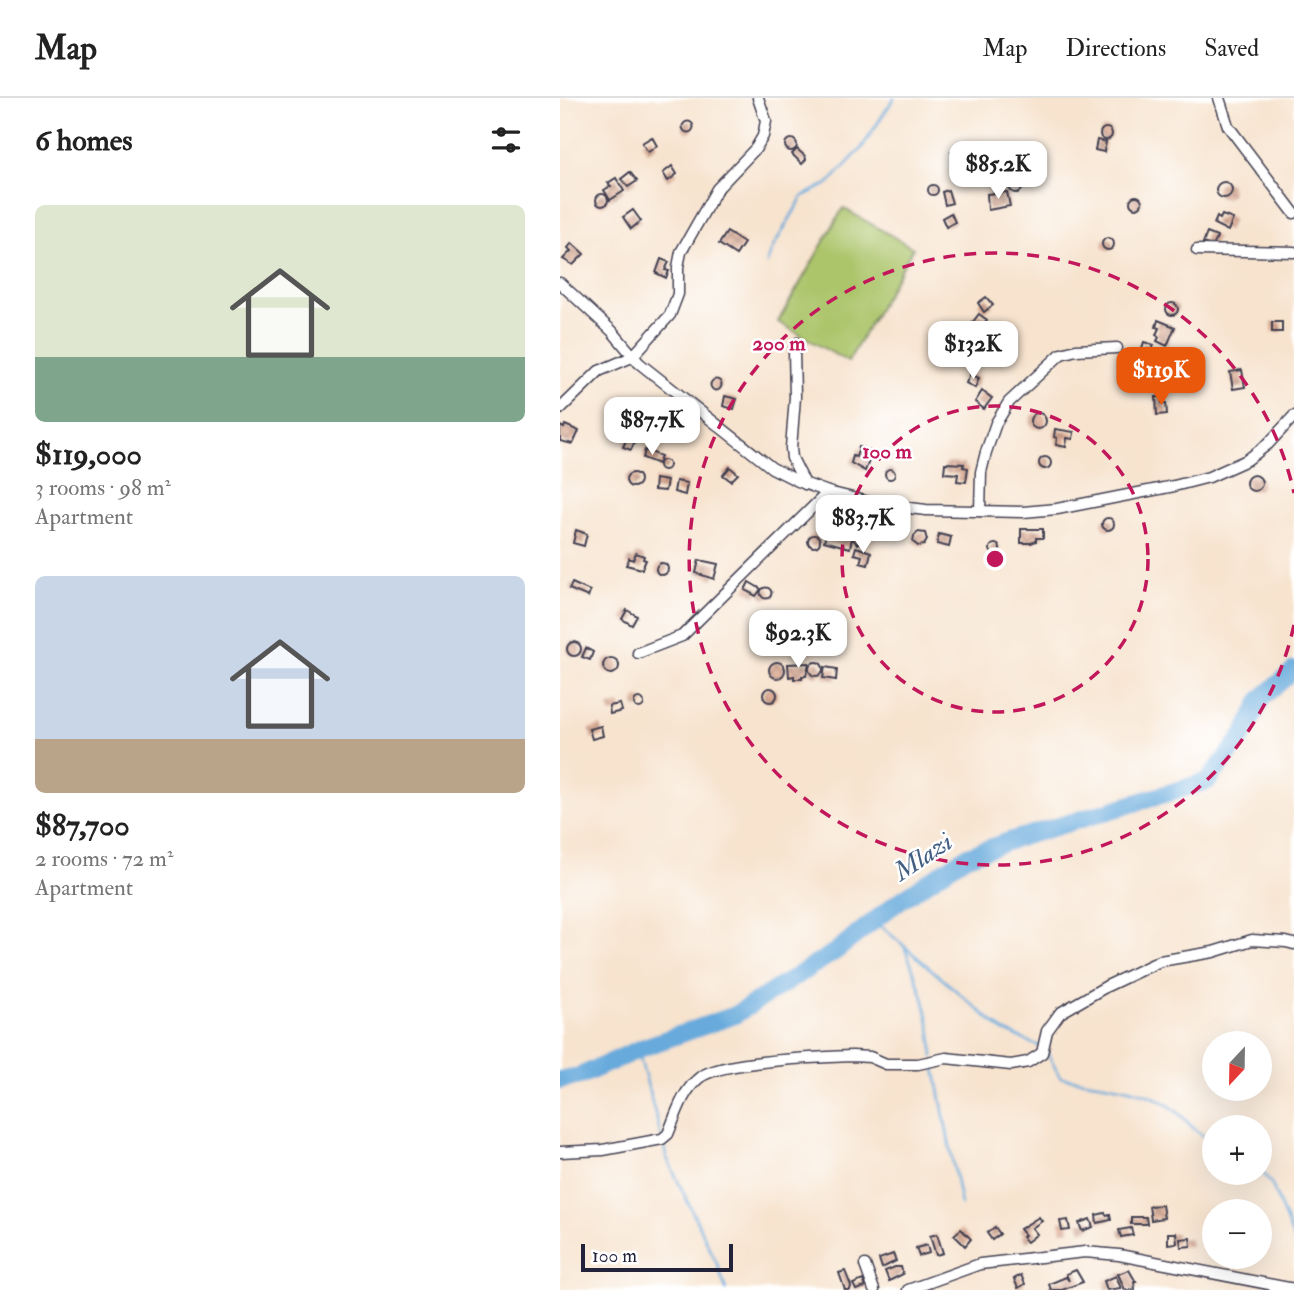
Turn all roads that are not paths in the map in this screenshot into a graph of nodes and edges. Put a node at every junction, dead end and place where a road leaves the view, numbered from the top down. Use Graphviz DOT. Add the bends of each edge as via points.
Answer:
graph roads {
  1 [pos="758,98"];
  2 [pos="1219,98"];
  3 [pos="1294,212"];
  4 [pos="1197,250"];
  5 [pos="1294,252"];
  6 [pos="560,283"];
  7 [pos="797,343"];
  8 [pos="1117,348"];
  9 [pos="632,356"];
  10 [pos="560,409"];
  11 [pos="1294,416"];
  12 [pos="805,484"];
  13 [pos="828,492"];
  14 [pos="979,511"];
  15 [pos="638,653"];
  16 [pos="1294,944"];
  17 [pos="560,1152"];
  18 [pos="865,1265"];
  19 [pos="1294,1289"];
  20 [pos="874,1290"];
  21 [pos="908,1290"];
  1 -- 9 [label="street" via="765,113 763,136 717,188 679,258 674,310"];
  2 -- 3 [label="street" via="1228,127"];
  4 -- 5 [label="street"];
  6 -- 9 [label="street"];
  7 -- 12 [label="street" via="791,449"];
  8 -- 14 [label="street" via="1061,354 1009,402 986,452"];
  9 -- 10 [label="street" via="599,371"];
  9 -- 12 [label="street" via="772,468"];
  11 -- 14 [label="street" via="1257,454 1209,477 1057,509"];
  12 -- 13 [label="street"];
  13 -- 14 [label="street" via="877,504"];
  13 -- 15 [label="street" via="682,636"];
  16 -- 17 [label="street" via="1252,940 1160,961 1060,1013 1047,1031 1042,1053 1028,1062 1011,1065 946,1058 886,1064 852,1056 724,1067 701,1075 688,1088 662,1139"];
  18 -- 20 [label="street"];
  19 -- 21 [label="street" via="1085,1252 980,1264"];
}
